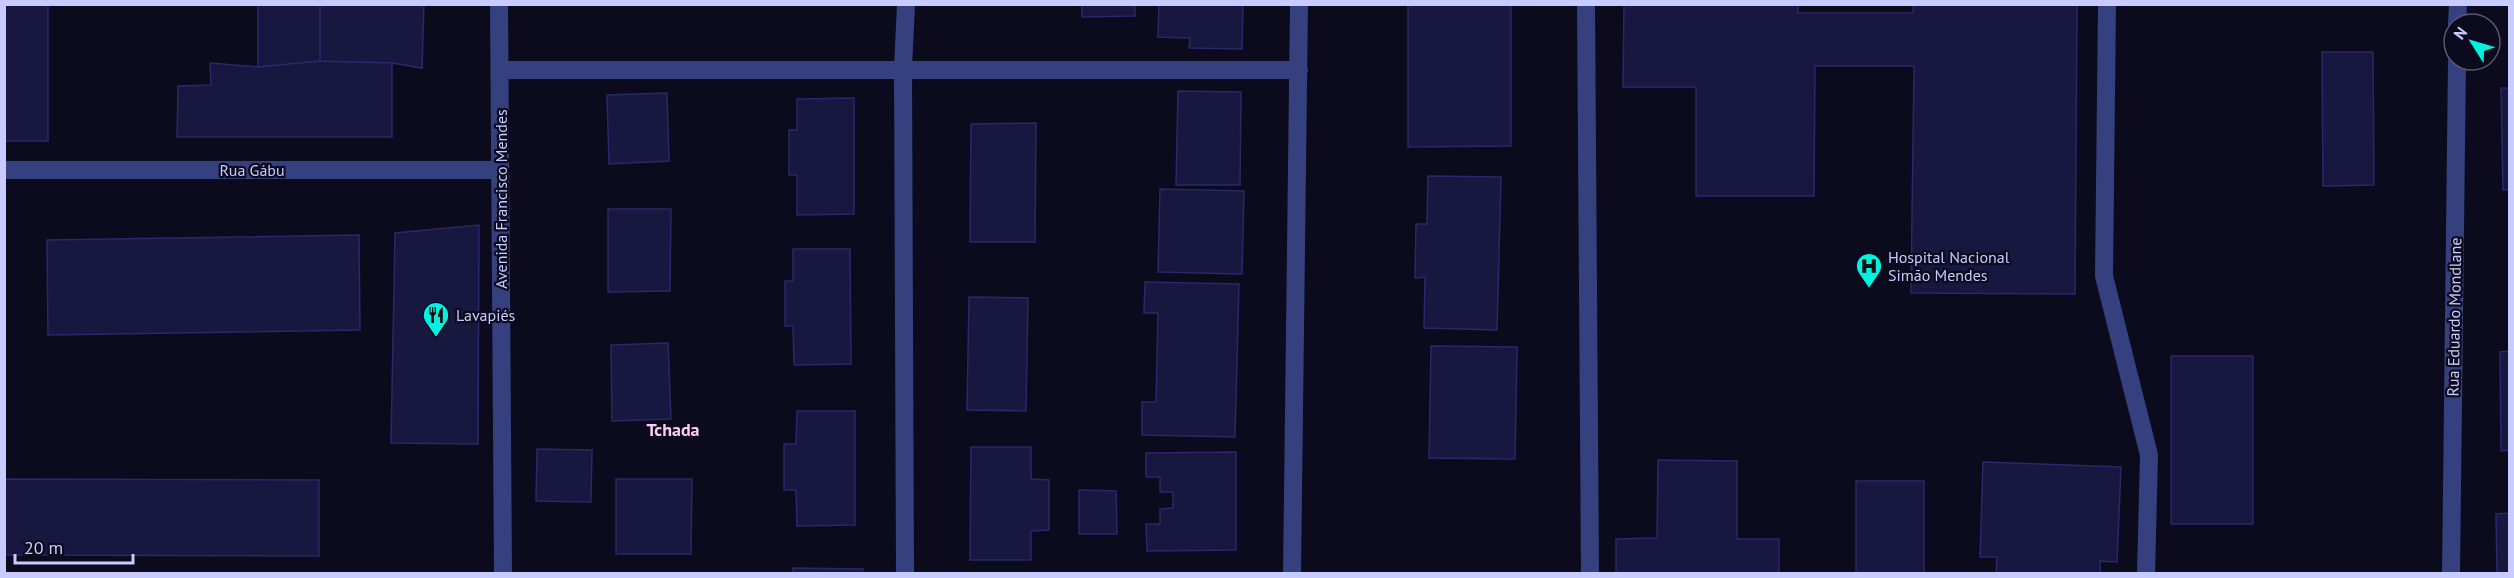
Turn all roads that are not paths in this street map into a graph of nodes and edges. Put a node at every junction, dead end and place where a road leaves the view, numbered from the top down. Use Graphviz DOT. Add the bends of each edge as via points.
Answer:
graph roads {
  1 [pos="499,4"];
  2 [pos="906,4"];
  3 [pos="1299,4"];
  4 [pos="1586,4"];
  5 [pos="2107,4"];
  6 [pos="903,68"];
  7 [pos="501,70"];
  8 [pos="1299,70"];
  9 [pos="2457,72"];
  10 [pos="4,170"];
  11 [pos="500,170"];
  12 [pos="503,573"];
  13 [pos="905,573"];
  14 [pos="1292,573"];
  15 [pos="1590,573"];
  16 [pos="2146,573"];
  17 [pos="2451,573"];
  1 -- 7 [label="street, Avenida Francisco Mendes"];
  2 -- 6 [label="street"];
  3 -- 8 [label="street"];
  4 -- 15 [label="street"];
  5 -- 16 [label="street" via="2104,276 2149,455"];
  6 -- 7 [label="street"];
  6 -- 8 [label="street"];
  6 -- 13 [label="street"];
  7 -- 11 [label="street, Avenida Francisco Mendes"];
  8 -- 14 [label="street"];
  9 -- 17 [label="street, Rua Eduardo Mondlane"];
  10 -- 11 [label="street, Rua Gábu"];
  11 -- 12 [label="street, Avenida Francisco Mendes"];
}
